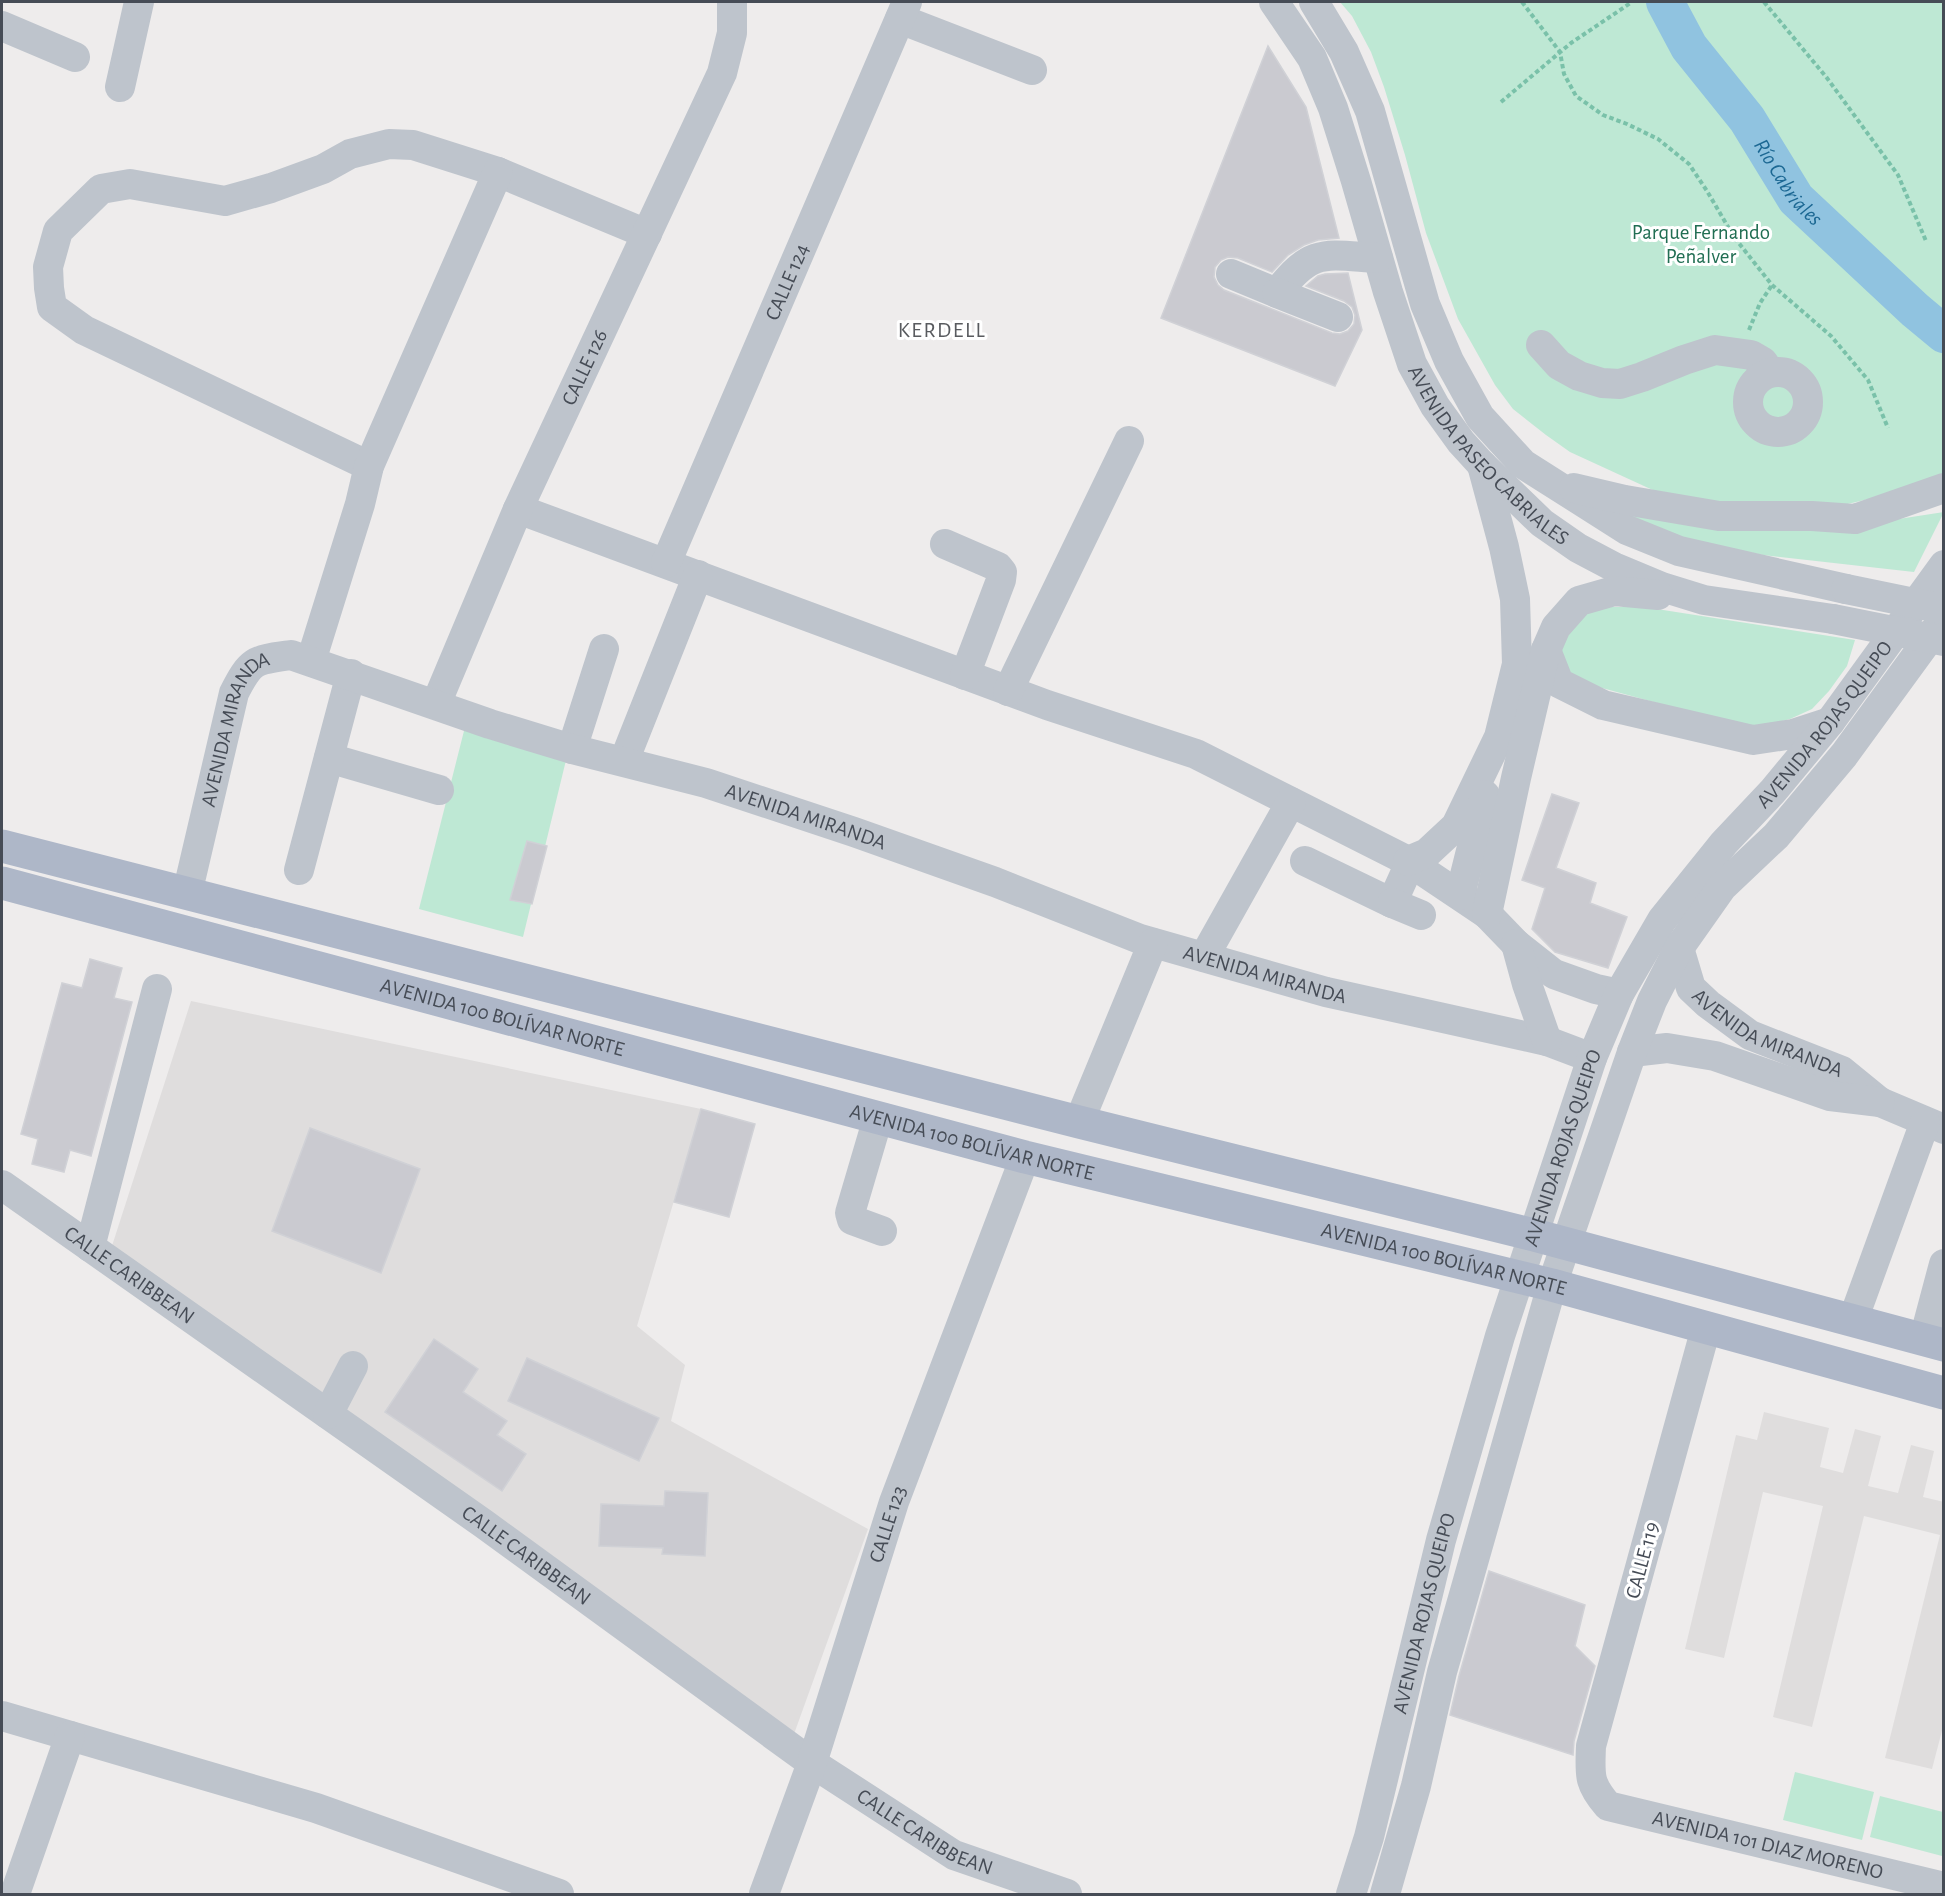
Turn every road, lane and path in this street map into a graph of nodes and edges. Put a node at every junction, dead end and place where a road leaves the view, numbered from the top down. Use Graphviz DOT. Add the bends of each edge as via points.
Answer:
graph roads {
  1 [pos="139,2"];
  2 [pos="732,2"];
  3 [pos="1274,2"];
  4 [pos="1314,2"];
  5 [pos="1522,2"];
  6 [pos="1632,2"];
  7 [pos="1764,2"];
  8 [pos="903,10"];
  9 [pos="2,26"];
  10 [pos="1560,52"];
  11 [pos="75,57"];
  12 [pos="1032,70"];
  13 [pos="120,87"];
  14 [pos="1501,102"];
  15 [pos="498,172"];
  16 [pos="647,234"];
  17 [pos="1926,241"];
  18 [pos="1378,258"];
  19 [pos="1231,274"];
  20 [pos="1772,285"];
  21 [pos="1277,293"];
  22 [pos="1338,317"];
  23 [pos="1541,345"];
  24 [pos="1742,353"];
  25 [pos="1770,372"];
  26 [pos="1888,428"];
  27 [pos="1129,441"];
  28 [pos="1482,465"];
  29 [pos="369,466"];
  30 [pos="1551,482"];
  31 [pos="1944,488"];
  32 [pos="518,509"];
  33 [pos="945,544"];
  34 [pos="666,563"];
  35 [pos="1944,565"];
  36 [pos="698,575"];
  37 [pos="1704,600"];
  38 [pos="1944,609"];
  39 [pos="1944,618"];
  40 [pos="1944,641"];
  41 [pos="604,649"];
  42 [pos="1546,650"];
  43 [pos="311,661"];
  44 [pos="351,674"];
  45 [pos="965,675"];
  46 [pos="1008,691"];
  47 [pos="436,704"];
  48 [pos="1830,722"];
  49 [pos="1499,737"];
  50 [pos="572,748"];
  51 [pos="329,758"];
  52 [pos="624,761"];
  53 [pos="439,790"];
  54 [pos="1291,802"];
  55 [pos="2,846"];
  56 [pos="1305,861"];
  57 [pos="1409,862"];
  58 [pos="299,870"];
  59 [pos="2,883"];
  60 [pos="187,894"];
  61 [pos="1460,895"];
  62 [pos="1392,903"];
  63 [pos="1487,914"];
  64 [pos="1421,915"];
  65 [pos="1153,943"];
  66 [pos="1516,944"];
  67 [pos="1679,948"];
  68 [pos="1204,957"];
  69 [pos="157,989"];
  70 [pos="1619,994"];
  71 [pos="1547,1041"];
  72 [pos="1632,1052"];
  73 [pos="1592,1058"];
  74 [pos="1880,1102"];
  75 [pos="878,1118"];
  76 [pos="1079,1122"];
  77 [pos="1934,1126"];
  78 [pos="1025,1157"];
  79 [pos="2,1185"];
  80 [pos="882,1230"];
  81 [pos="1534,1235"];
  82 [pos="1567,1244"];
  83 [pos="90,1248"];
  84 [pos="1944,1264"];
  85 [pos="1519,1277"];
  86 [pos="1552,1285"];
  87 [pos="1853,1320"];
  88 [pos="1706,1328"];
  89 [pos="1934,1342"];
  90 [pos="353,1366"];
  91 [pos="1944,1393"];
  92 [pos="328,1414"];
  93 [pos="2,1716"];
  94 [pos="70,1736"];
  95 [pos="812,1763"];
  96 [pos="1596,1793"];
  97 [pos="1944,1887"];
  98 [pos="550,1893"];
  99 [pos="15,1894"];
  100 [pos="764,1894"];
  101 [pos="1067,1894"];
  102 [pos="1351,1894"];
  103 [pos="1385,1894"];
  1 -- 13 [label="street"];
  2 -- 16 [label="street, CALLE 126" via="732,33 722,73"];
  3 -- 18 [label="street, AVENIDA PASEO CABRIALES" via="1312,58 1333,108"];
  4 -- 30 [label="street, AVENIDA PASEO CABRIALES" via="1344,52 1370,111 1425,304 1449,360 1480,417 1523,464"];
  5 -- 10 [label="path"];
  6 -- 10 [label="path"];
  7 -- 17 [label="path" via="1827,78 1898,175"];
  8 -- 12 [label="street"];
  8 -- 34 [label="street, CALLE 124"];
  9 -- 11 [label="street"];
  10 -- 14 [label="path"];
  10 -- 20 [label="path" via="1564,74 1576,96 1603,115 1658,139 1689,164 1734,237"];
  15 -- 16 [label="street"];
  15 -- 29 [label="street"];
  15 -- 29 [label="street" via="413,145 388,144 350,154 323,170 225,201 130,184 101,189 58,231 48,267 52,307 84,330"];
  16 -- 32 [label="street, CALLE 126"];
  18 -- 21 [label="street" via="1324,255 1293,272"];
  18 -- 28 [label="street, AVENIDA PASEO CABRIALES" via="1412,364 1435,406"];
  19 -- 21 [label="street"];
  20 -- 24 [label="path" via="1760,303"];
  20 -- 26 [label="path" via="1831,336 1868,380"];
  21 -- 22 [label="street"];
  23 -- 24 [label="street" via="1559,365 1579,376 1620,384 1715,350"];
  24 -- 25 [label="street" via="1763,362"];
  27 -- 46 [label="street"];
  28 -- 37 [label="street, AVENIDA PASEO CABRIALES" via="1542,523 1578,548 1662,587"];
  28 -- 49 [label="street" via="1515,599 1517,664"];
  29 -- 43 [label="street"];
  30 -- 31 [label="street" via="1719,516 1855,519"];
  30 -- 38 [label="street, AVENIDA PASEO CABRIALES, bridge" via="1627,530 1679,551"];
  32 -- 34 [label="street"];
  32 -- 47 [label="street, CALLE 126"];
  33 -- 45 [label="street" via="1002,572"];
  34 -- 36 [label="street"];
  35 -- 48 [label="street, AVENIDA ROJAS QUEIPO"];
  36 -- 45 [label="street"];
  36 -- 52 [label="street"];
  37 -- 40 [label="street, AVENIDA PASEO CABRIALES, bridge"];
  37 -- 42 [label="street" via="1614,591 1579,601 1556,627"];
  39 -- 67 [label="street, AVENIDA ROJAS QUEIPO" via="1844,756 1776,836 1722,887"];
  41 -- 50 [label="street"];
  42 -- 48 [label="street" via="1559,683 1604,705 1754,741"];
  42 -- 63 [label="street"];
  43 -- 44 [label="street, AVENIDA MIRANDA"];
  43 -- 60 [label="street, AVENIDA MIRANDA" via="291,655 261,659 245,671 229,712"];
  44 -- 47 [label="street, AVENIDA MIRANDA"];
  44 -- 51 [label="street"];
  45 -- 46 [label="street"];
  46 -- 54 [label="street" via="1196,754"];
  47 -- 50 [label="street, AVENIDA MIRANDA"];
  48 -- 70 [label="street, AVENIDA ROJAS QUEIPO" via="1662,921"];
  49 -- 57 [label="street" via="1456,826 1427,853"];
  49 -- 61 [label="street"];
  50 -- 52 [label="street, AVENIDA MIRANDA"];
  51 -- 53 [label="street"];
  51 -- 58 [label="street"];
  52 -- 65 [label="street, AVENIDA MIRANDA" via="706,783 854,832"];
  54 -- 57 [label="street"];
  54 -- 68 [label="street"];
  55 -- 60 [label="main road, AVENIDA 100 BOLÍVAR NORTE"];
  56 -- 62 [label="street"];
  57 -- 61 [label="street"];
  57 -- 62 [label="street"];
  59 -- 75 [label="main road, AVENIDA 100 BOLÍVAR NORTE"];
  60 -- 76 [label="main road, AVENIDA 100 BOLÍVAR NORTE"];
  61 -- 63 [label="street"];
  62 -- 64 [label="street"];
  63 -- 66 [label="street"];
  65 -- 68 [label="street, AVENIDA MIRANDA"];
  65 -- 76 [label="street"];
  66 -- 70 [label="street" via="1554,974"];
  66 -- 71 [label="street"];
  67 -- 72 [label="street, AVENIDA ROJAS QUEIPO" via="1652,1000"];
  67 -- 74 [label="street, AVENIDA MIRANDA" via="1691,988 1708,1004 1750,1035 1842,1071"];
  68 -- 71 [label="street, AVENIDA MIRANDA" via="1326,992"];
  69 -- 83 [label="street"];
  70 -- 73 [label="street, AVENIDA ROJAS QUEIPO"];
  71 -- 73 [label="street, AVENIDA MIRANDA"];
  72 -- 74 [label="street, AVENIDA MIRANDA" via="1667,1048 1715,1056 1830,1096"];
  72 -- 82 [label="street, AVENIDA ROJAS QUEIPO"];
  73 -- 81 [label="street, AVENIDA ROJAS QUEIPO"];
  74 -- 77 [label="street, AVENIDA MIRANDA"];
  75 -- 78 [label="main road, AVENIDA 100 BOLÍVAR NORTE"];
  75 -- 80 [label="street" via="850,1213 852,1220"];
  76 -- 81 [label="main road, AVENIDA 100 BOLÍVAR NORTE"];
  77 -- 87 [label="street"];
  78 -- 85 [label="main road, AVENIDA 100 BOLÍVAR NORTE"];
  78 -- 95 [label="street, CALLE 123" via="894,1502"];
  79 -- 83 [label="street, CALLE CARIBBEAN"];
  81 -- 82 [label="main road, AVENIDA 100 BOLÍVAR NORTE"];
  81 -- 85 [label="street, AVENIDA ROJAS QUEIPO"];
  82 -- 86 [label="street, AVENIDA ROJAS QUEIPO"];
  82 -- 87 [label="main road, AVENIDA 100 BOLÍVAR NORTE"];
  83 -- 92 [label="street, CALLE CARIBBEAN"];
  84 -- 89 [label="street"];
  85 -- 86 [label="main road, AVENIDA 100 BOLÍVAR NORTE"];
  85 -- 102 [label="street, AVENIDA ROJAS QUEIPO" via="1441,1540 1369,1837"];
  86 -- 88 [label="main road, AVENIDA 100 BOLÍVAR NORTE"];
  86 -- 103 [label="street, AVENIDA ROJAS QUEIPO" via="1442,1672 1416,1786"];
  87 -- 89 [label="main road, AVENIDA 100 BOLÍVAR NORTE"];
  88 -- 91 [label="main road, AVENIDA 100 BOLÍVAR NORTE"];
  88 -- 96 [label="street, CALLE 119" via="1591,1746 1590,1776"];
  90 -- 92 [label="street"];
  92 -- 95 [label="street, CALLE CARIBBEAN"];
  93 -- 94 [label="street"];
  94 -- 98 [label="street" via="316,1808"];
  94 -- 99 [label="street"];
  95 -- 100 [label="street, CALLE 123"];
  95 -- 101 [label="street, CALLE CARIBBEAN" via="954,1855"];
  96 -- 97 [label="street, AVENIDA 101 DIAZ MORENO" via="1608,1806"];
}
